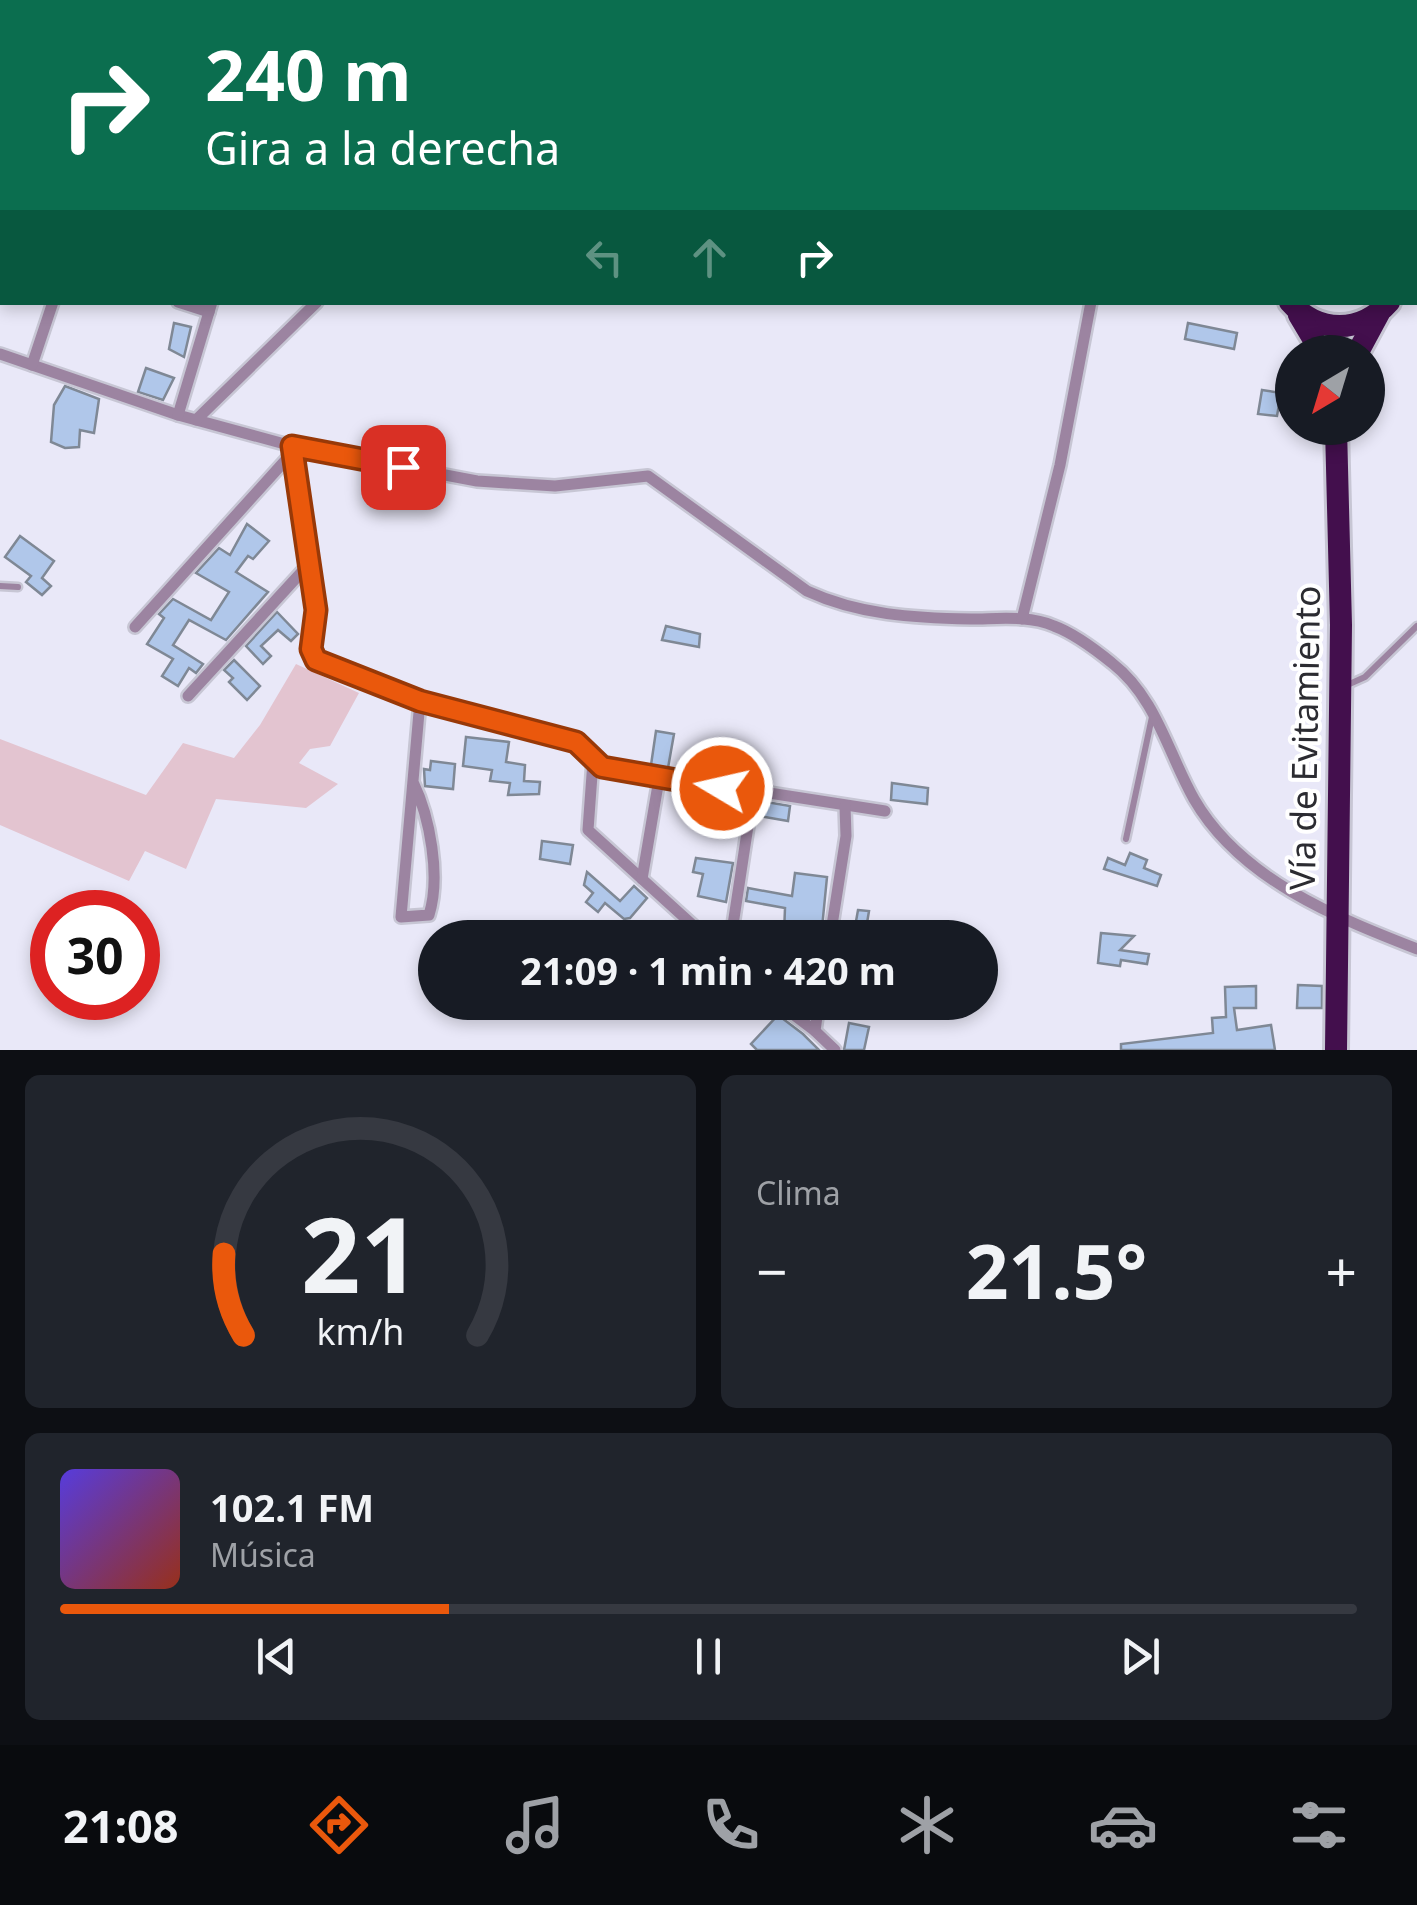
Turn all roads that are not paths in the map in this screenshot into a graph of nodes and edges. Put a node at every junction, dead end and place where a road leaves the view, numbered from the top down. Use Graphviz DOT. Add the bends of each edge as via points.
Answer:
graph roads {
  1 [pos="53,305"];
  2 [pos="315,305"];
  3 [pos="1090,305"];
  4 [pos="1292,305"];
  5 [pos="211,308"];
  6 [pos="1384,308"];
  7 [pos="1311,335"];
  8 [pos="1368,335"];
  9 [pos="0,354"];
  10 [pos="32,366"];
  11 [pos="178,415"];
  12 [pos="196,420"];
  13 [pos="1337,445"];
  14 [pos="292,450"];
  15 [pos="310,564"];
  16 [pos="0,586"];
  17 [pos="18,586"];
  18 [pos="1022,619"];
  19 [pos="135,626"];
  20 [pos="1417,626"];
  21 [pos="1339,689"];
  22 [pos="188,696"];
  23 [pos="420,701"];
  24 [pos="1154,711"];
  25 [pos="593,761"];
  26 [pos="658,779"];
  27 [pos="413,782"];
  28 [pos="753,793"];
  29 [pos="845,806"];
  30 [pos="885,811"];
  31 [pos="1126,839"];
  32 [pos="642,880"];
  33 [pos="1337,917"];
  34 [pos="687,920"];
  35 [pos="734,920"];
  36 [pos="833,920"];
  37 [pos="1417,950"];
  38 [pos="800,1020"];
  39 [pos="816,1020"];
  40 [pos="814,1031"];
  41 [pos="835,1050"];
  42 [pos="1336,1050"];
  1 -- 10 [label="street"];
  2 -- 12 [label="street"];
  3 -- 18 [label="street"];
  4 -- 6 [label="highway" via="1318,323 1339,327 1360,324"];
  4 -- 7 [label="highway"];
  5 -- 11 [label="street"];
  6 -- 8 [label="highway"];
  9 -- 10 [label="street"];
  10 -- 11 [label="street"];
  11 -- 12 [label="street"];
  12 -- 14 [label="street"];
  13 -- 21 [label="highway, Vía de Evitamiento"];
  14 -- 15 [label="street"];
  14 -- 18 [label="street" via="555,486 648,476 807,592 836,605 932,618"];
  14 -- 19 [label="street"];
  15 -- 22 [label="street"];
  15 -- 23 [label="street" via="312,656"];
  16 -- 17 [label="lane"];
  18 -- 24 [label="street" via="1054,626 1115,664"];
  20 -- 21 [label="lane" via="1365,677"];
  21 -- 33 [label="highway, Vía de Evitamiento"];
  23 -- 25 [label="street" via="576,742"];
  23 -- 27 [label="street"];
  24 -- 31 [label="lane"];
  24 -- 33 [label="street" via="1219,838"];
  25 -- 26 [label="street"];
  25 -- 32 [label="street" via="588,830"];
  26 -- 28 [label="street"];
  26 -- 32 [label="street"];
  27 -- 27 [label="street" via="402,917 429,914 434,887 422,801"];
  28 -- 29 [label="street"];
  28 -- 35 [label="street"];
  29 -- 30 [label="street"];
  29 -- 36 [label="street"];
  32 -- 34 [label="street"];
  33 -- 37 [label="street"];
  33 -- 42 [label="highway, Vía de Evitamiento"];
  38 -- 40 [label="street"];
  39 -- 40 [label="street"];
  40 -- 41 [label="street"];
}
